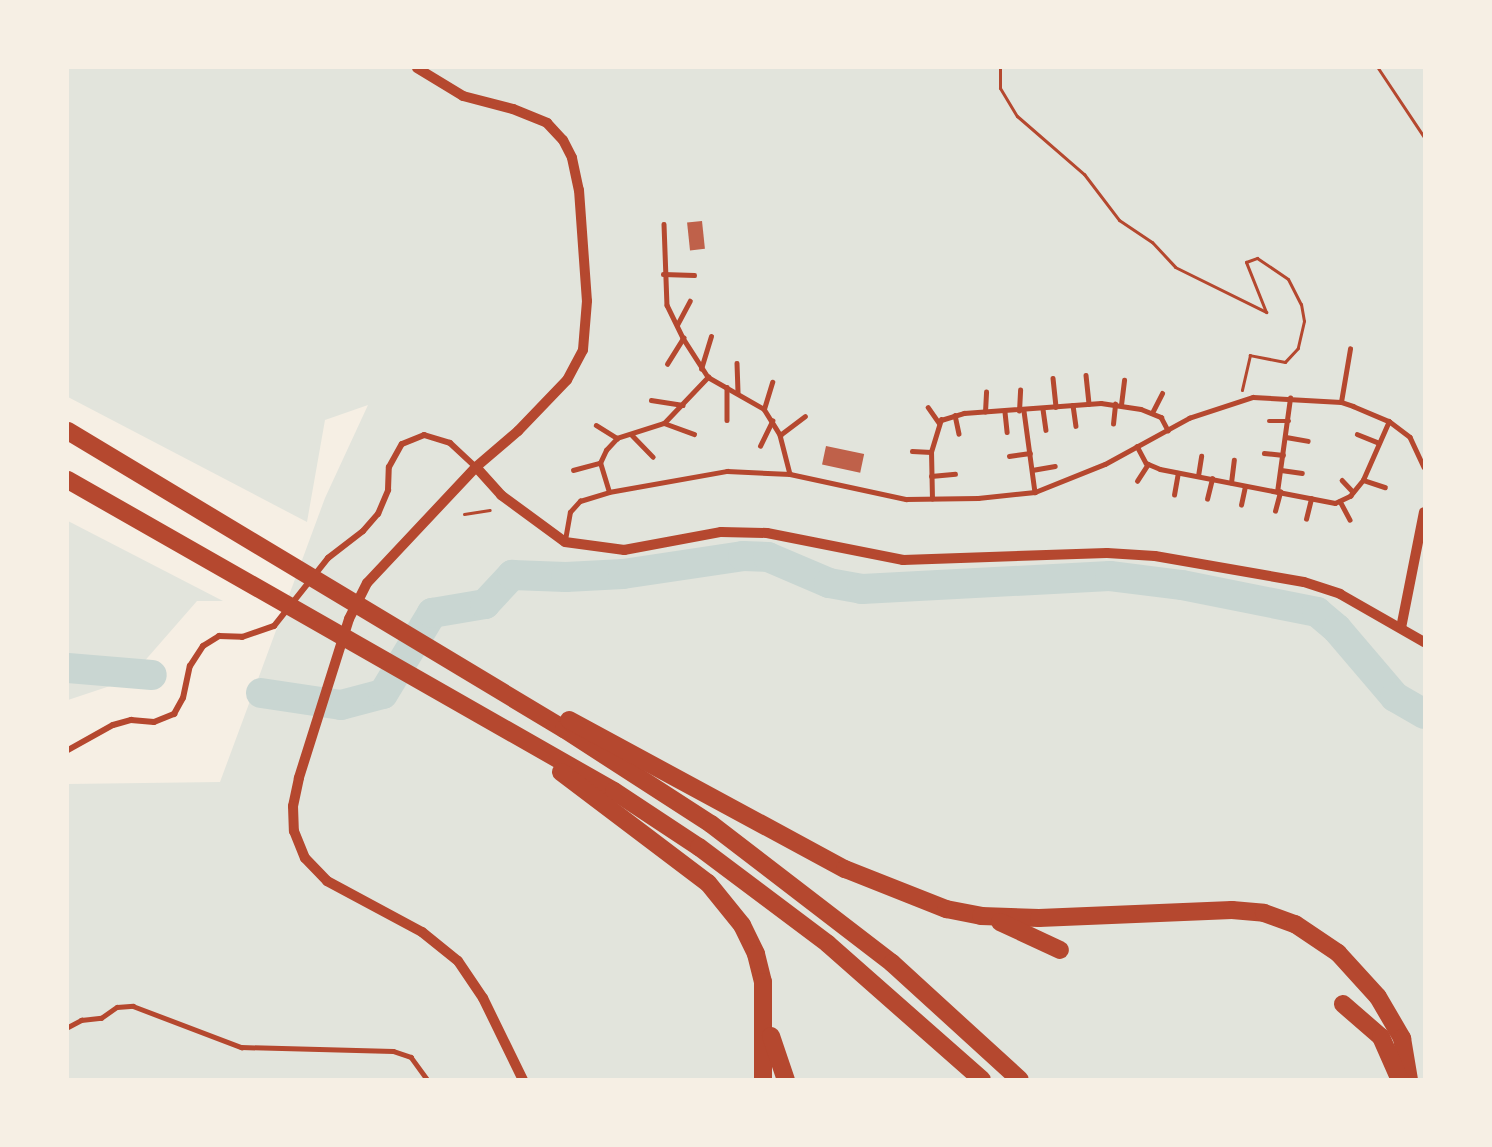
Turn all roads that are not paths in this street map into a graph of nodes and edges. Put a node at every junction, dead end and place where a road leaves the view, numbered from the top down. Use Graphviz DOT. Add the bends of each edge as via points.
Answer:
graph roads {
  1 [pos="417,68"];
  2 [pos="664,224"];
  3 [pos="663,274"];
  4 [pos="694,275"];
  5 [pos="690,301"];
  6 [pos="677,326"];
  7 [pos="711,337"];
  8 [pos="683,338"];
  9 [pos="1350,349"];
  10 [pos="737,363"];
  11 [pos="667,364"];
  12 [pos="702,369"];
  13 [pos="1086,375"];
  14 [pos="708,377"];
  15 [pos="1053,378"];
  16 [pos="1124,381"];
  17 [pos="772,382"];
  18 [pos="727,387"];
  19 [pos="1020,390"];
  20 [pos="738,392"];
  21 [pos="986,392"];
  22 [pos="1162,393"];
  23 [pos="1290,398"];
  24 [pos="651,400"];
  25 [pos="1341,402"];
  26 [pos="1089,404"];
  27 [pos="1115,404"];
  28 [pos="683,405"];
  29 [pos="1073,405"];
  30 [pos="1121,405"];
  31 [pos="928,407"];
  32 [pos="1056,407"];
  33 [pos="765,409"];
  34 [pos="1043,409"];
  35 [pos="1022,411"];
  36 [pos="985,412"];
  37 [pos="1005,412"];
  38 [pos="1152,414"];
  39 [pos="955,415"];
  40 [pos="805,416"];
  41 [pos="728,420"];
  42 [pos="772,421"];
  43 [pos="1269,421"];
  44 [pos="1289,421"];
  45 [pos="1389,421"];
  46 [pos="664,423"];
  47 [pos="939,423"];
  48 [pos="1113,424"];
  49 [pos="596,425"];
  50 [pos="1076,426"];
  51 [pos="1046,430"];
  52 [pos="1168,430"];
  53 [pos="68,431"];
  54 [pos="1007,432"];
  55 [pos="694,434"];
  56 [pos="959,434"];
  57 [pos="1357,434"];
  58 [pos="632,435"];
  59 [pos="780,435"];
  60 [pos="1286,437"];
  61 [pos="617,438"];
  62 [pos="1308,441"];
  63 [pos="1377,442"];
  64 [pos="760,446"];
  65 [pos="1137,446"];
  66 [pos="912,451"];
  67 [pos="931,452"];
  68 [pos="1030,453"];
  69 [pos="1264,453"];
  70 [pos="1283,455"];
  71 [pos="1009,456"];
  72 [pos="1201,456"];
  73 [pos="653,457"];
  74 [pos="1234,460"];
  75 [pos="600,464"];
  76 [pos="1148,464"];
  77 [pos="1055,466"];
  78 [pos="476,467"];
  79 [pos="1425,467"];
  80 [pos="573,470"];
  81 [pos="1032,470"];
  82 [pos="1281,470"];
  83 [pos="1178,473"];
  84 [pos="1302,473"];
  85 [pos="790,474"];
  86 [pos="954,474"];
  87 [pos="931,476"];
  88 [pos="1198,477"];
  89 [pos="1212,479"];
  90 [pos="68,480"];
  91 [pos="1342,480"];
  92 [pos="1363,480"];
  93 [pos="1137,481"];
  94 [pos="1231,483"];
  95 [pos="1245,486"];
  96 [pos="1385,487"];
  97 [pos="609,492"];
  98 [pos="1035,492"];
  99 [pos="1278,492"];
  100 [pos="1353,492"];
  101 [pos="1174,495"];
  102 [pos="932,499"];
  103 [pos="1207,499"];
  104 [pos="1311,499"];
  105 [pos="1340,501"];
  106 [pos="1240,505"];
  107 [pos="1275,511"];
  108 [pos="1425,512"];
  109 [pos="1306,519"];
  110 [pos="1350,520"];
  111 [pos="564,542"];
  112 [pos="1401,628"];
  113 [pos="1425,642"];
  114 [pos="567,725"];
  115 [pos="68,750"];
  116 [pos="549,757"];
  117 [pos="981,916"];
  118 [pos="1060,950"];
  119 [pos="1343,1004"];
  120 [pos="766,1014"];
  121 [pos="68,1027"];
  122 [pos="428,1080"];
  123 [pos="523,1080"];
  124 [pos="763,1080"];
  125 [pos="786,1080"];
  126 [pos="982,1080"];
  127 [pos="1020,1080"];
  128 [pos="1400,1080"];
  129 [pos="1409,1080"];
  1 -- 78 [label="street" via="463,96 547,123 563,140 572,158 579,190 588,321 583,350 567,380 518,431"];
  2 -- 3 [label="lane"];
  3 -- 4 [label="lane"];
  3 -- 6 [label="lane" via="667,305"];
  5 -- 6 [label="lane"];
  6 -- 8 [label="lane"];
  7 -- 12 [label="lane"];
  8 -- 11 [label="lane"];
  8 -- 12 [label="lane"];
  9 -- 25 [label="lane"];
  10 -- 20 [label="lane"];
  12 -- 14 [label="lane"];
  13 -- 26 [label="lane"];
  14 -- 18 [label="lane"];
  14 -- 28 [label="lane"];
  15 -- 32 [label="lane"];
  16 -- 30 [label="lane"];
  17 -- 33 [label="lane"];
  18 -- 20 [label="lane"];
  18 -- 41 [label="lane"];
  19 -- 35 [label="lane"];
  20 -- 33 [label="lane"];
  21 -- 36 [label="lane"];
  22 -- 38 [label="lane"];
  23 -- 25 [label="lane"];
  23 -- 44 [label="lane"];
  23 -- 52 [label="lane" via="1240,400"];
  24 -- 28 [label="lane"];
  25 -- 45 [label="lane"];
  26 -- 27 [label="lane"];
  26 -- 29 [label="lane"];
  27 -- 30 [label="lane"];
  27 -- 48 [label="lane"];
  28 -- 46 [label="lane"];
  29 -- 32 [label="lane"];
  29 -- 50 [label="lane"];
  30 -- 38 [label="lane"];
  31 -- 47 [label="lane"];
  32 -- 34 [label="lane"];
  33 -- 42 [label="lane"];
  34 -- 35 [label="lane"];
  34 -- 51 [label="lane"];
  35 -- 37 [label="lane"];
  35 -- 68 [label="lane"];
  36 -- 37 [label="lane"];
  36 -- 39 [label="lane"];
  37 -- 54 [label="lane"];
  38 -- 52 [label="lane" via="1161,417"];
  39 -- 47 [label="lane"];
  39 -- 56 [label="lane"];
  40 -- 59 [label="lane"];
  42 -- 59 [label="lane"];
  42 -- 64 [label="lane"];
  43 -- 44 [label="lane"];
  44 -- 60 [label="lane"];
  45 -- 63 [label="lane"];
  45 -- 79 [label="lane" via="1410,437"];
  46 -- 55 [label="lane"];
  46 -- 58 [label="lane"];
  47 -- 67 [label="lane"];
  49 -- 61 [label="lane"];
  52 -- 65 [label="lane"];
  53 -- 114 [label="highway" via="451,662"];
  57 -- 63 [label="lane"];
  58 -- 61 [label="lane"];
  58 -- 73 [label="lane"];
  59 -- 85 [label="lane"];
  60 -- 62 [label="lane"];
  60 -- 70 [label="lane"];
  61 -- 75 [label="lane"];
  63 -- 92 [label="lane"];
  65 -- 76 [label="lane"];
  65 -- 98 [label="lane" via="1105,464"];
  66 -- 67 [label="lane"];
  67 -- 87 [label="lane"];
  68 -- 71 [label="lane"];
  68 -- 81 [label="lane"];
  69 -- 70 [label="lane"];
  70 -- 82 [label="lane"];
  72 -- 88 [label="lane"];
  74 -- 94 [label="lane"];
  75 -- 80 [label="lane"];
  75 -- 97 [label="lane"];
  76 -- 83 [label="lane"];
  76 -- 93 [label="lane"];
  77 -- 81 [label="lane"];
  78 -- 111 [label="street" via="501,495"];
  78 -- 115 [label="street" via="450,443 432,437 424,435 402,444 389,467 388,490 378,514 328,558 274,626 242,637 219,636 203,646 190,666 183,698 174,714 154,722 131,720 113,725"];
  78 -- 123 [label="street" via="367,583 349,619 315,725 293,806 294,831 305,858 327,880 422,932 458,961 483,998"];
  81 -- 98 [label="lane"];
  82 -- 84 [label="lane"];
  82 -- 99 [label="lane"];
  83 -- 88 [label="lane"];
  83 -- 101 [label="lane"];
  85 -- 97 [label="lane" via="727,471"];
  85 -- 102 [label="lane" via="870,495"];
  86 -- 87 [label="lane"];
  87 -- 102 [label="lane"];
  88 -- 89 [label="lane"];
  89 -- 94 [label="lane"];
  89 -- 103 [label="lane"];
  90 -- 116 [label="highway" via="372,651"];
  91 -- 100 [label="lane"];
  92 -- 96 [label="lane"];
  92 -- 100 [label="lane"];
  94 -- 95 [label="lane"];
  95 -- 99 [label="lane"];
  95 -- 106 [label="lane"];
  97 -- 111 [label="lane" via="580,501 570,512"];
  98 -- 102 [label="lane"];
  99 -- 104 [label="lane"];
  99 -- 107 [label="lane"];
  100 -- 105 [label="lane"];
  104 -- 105 [label="lane"];
  104 -- 109 [label="lane"];
  105 -- 110 [label="lane"];
  108 -- 112 [label="street"];
  111 -- 112 [label="street" via="624,550 721,532 767,533 903,560 1107,552 1155,556 1304,582 1340,594"];
  112 -- 113 [label="street"];
  114 -- 117 [label="highway" via="866,879 931,904"];
  114 -- 127 [label="highway" via="801,890 892,963"];
  116 -- 120 [label="highway" via="680,861 732,910 761,968"];
  116 -- 126 [label="highway" via="699,847 784,910 916,1018"];
  117 -- 118 [label="highway" via="1017,928"];
  117 -- 129 [label="highway" via="1232,910 1280,918 1324,941 1378,997 1402,1038"];
  119 -- 128 [label="highway" via="1381,1037"];
  120 -- 124 [label="highway"];
  120 -- 125 [label="highway"];
  121 -- 122 [label="lane" via="81,1020 100,1018 117,1007 133,1006 240,1047 393,1051 411,1057"];
}
